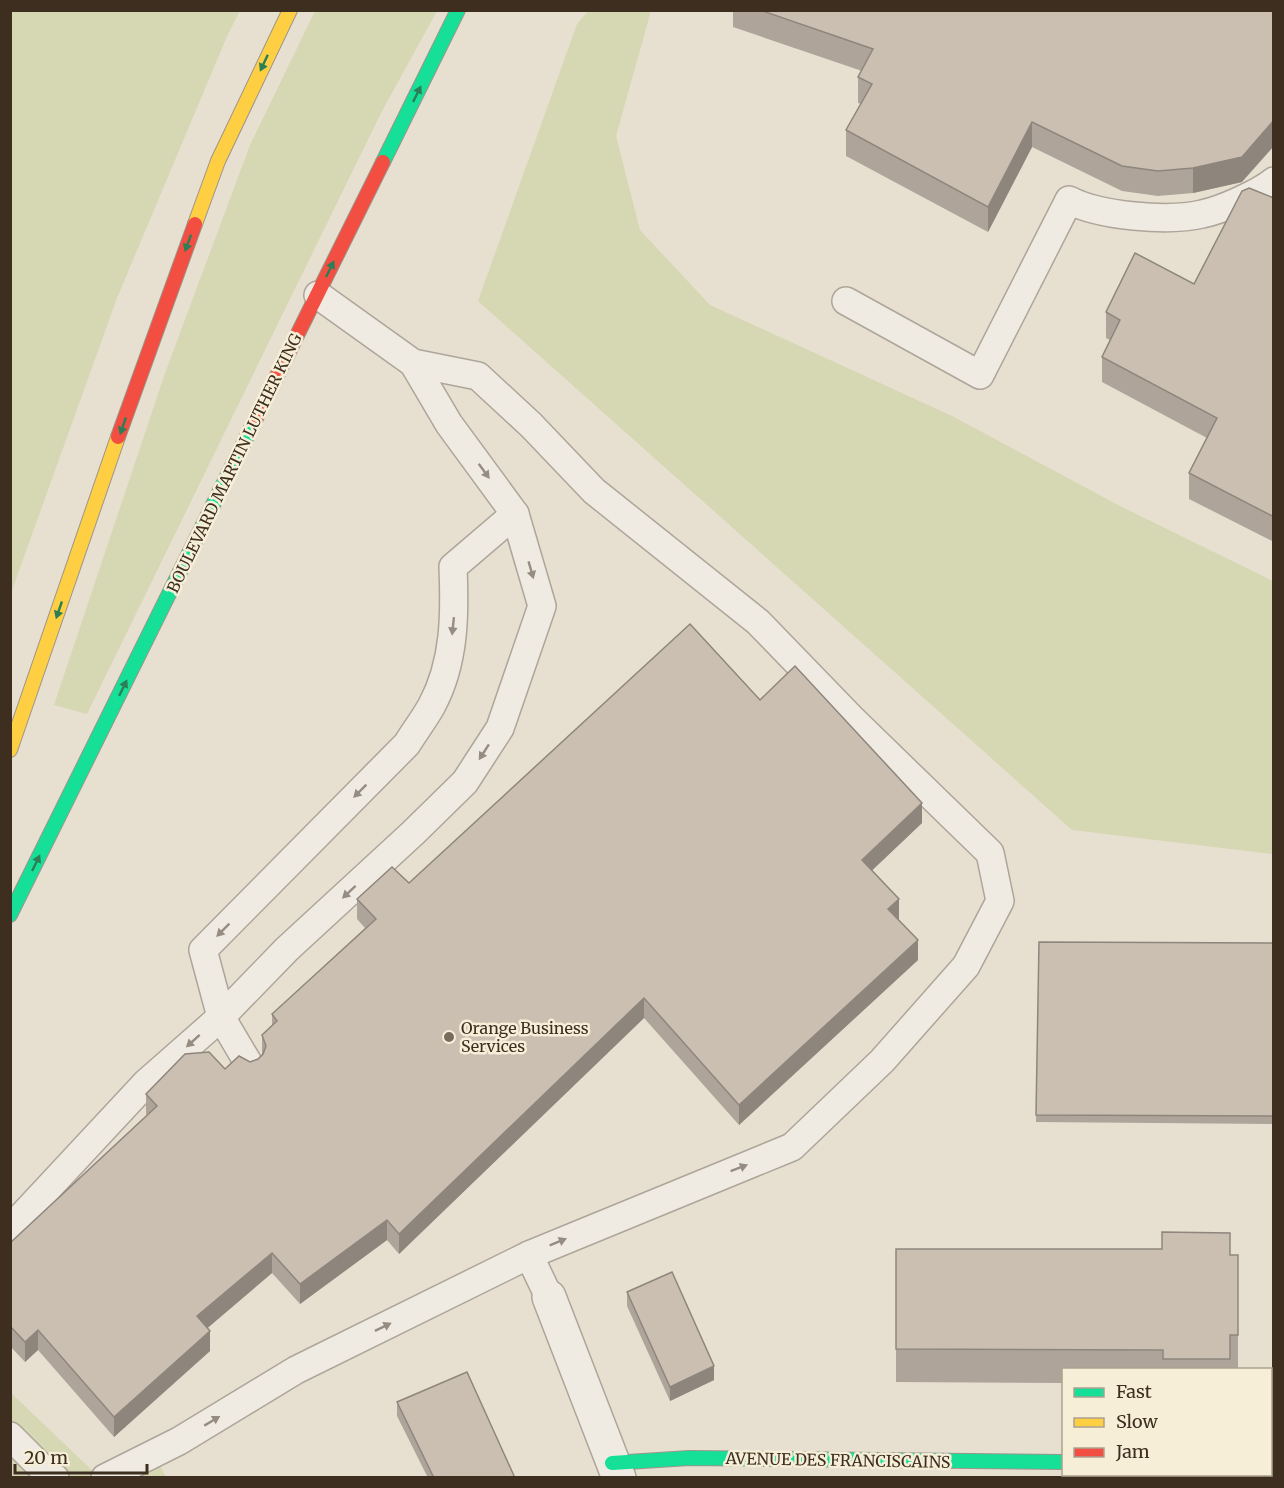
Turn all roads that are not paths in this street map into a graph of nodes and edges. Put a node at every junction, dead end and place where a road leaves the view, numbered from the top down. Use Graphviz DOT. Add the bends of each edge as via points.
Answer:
graph roads {
  1 [pos="290,10"];
  2 [pos="458,10"];
  3 [pos="1274,181"];
  4 [pos="318,294"];
  5 [pos="846,301"];
  6 [pos="413,363"];
  7 [pos="515,514"];
  8 [pos="10,750"];
  9 [pos="10,915"];
  10 [pos="221,1017"];
  11 [pos="250,1066"];
  12 [pos="10,1229"];
  13 [pos="529,1254"];
  14 [pos="549,1297"];
  15 [pos="10,1436"];
  16 [pos="1062,1462"];
  17 [pos="616,1470"];
  18 [pos="56,1478"];
  19 [pos="105,1478"];
  1 -- 8 [label="main road, one-way" via="218,161"];
  4 -- 2 [label="main road, BOULEVARD MARTIN LUTHER KING, one-way"];
  3 -- 5 [label="lane" via="1261,191 1202,214 1153,218 1083,207 1069,200 980,375"];
  4 -- 6 [label="lane"];
  9 -- 4 [label="main road, BOULEVARD MARTIN LUTHER KING, one-way"];
  6 -- 7 [label="lane, one-way" via="449,424"];
  13 -- 6 [label="lane, one-way" via="792,1147 882,1061 966,966 1000,901 990,853 758,622 594,491 478,376"];
  7 -- 10 [label="lane, one-way" via="542,606 500,728 465,782 287,949"];
  7 -- 10 [label="lane, one-way" via="453,567 455,608 448,663 432,704 407,744 203,950"];
  10 -- 11 [label="lane"];
  10 -- 12 [label="lane, one-way" via="146,1083"];
  13 -- 14 [label="lane"];
  19 -- 13 [label="lane, one-way" via="179,1441 296,1370"];
  14 -- 17 [label="street"];
  15 -- 18 [label="lane"];
  16 -- 17 [label="main road, AVENUE DES FRANCISCAINS" via="689,1458"];
}
